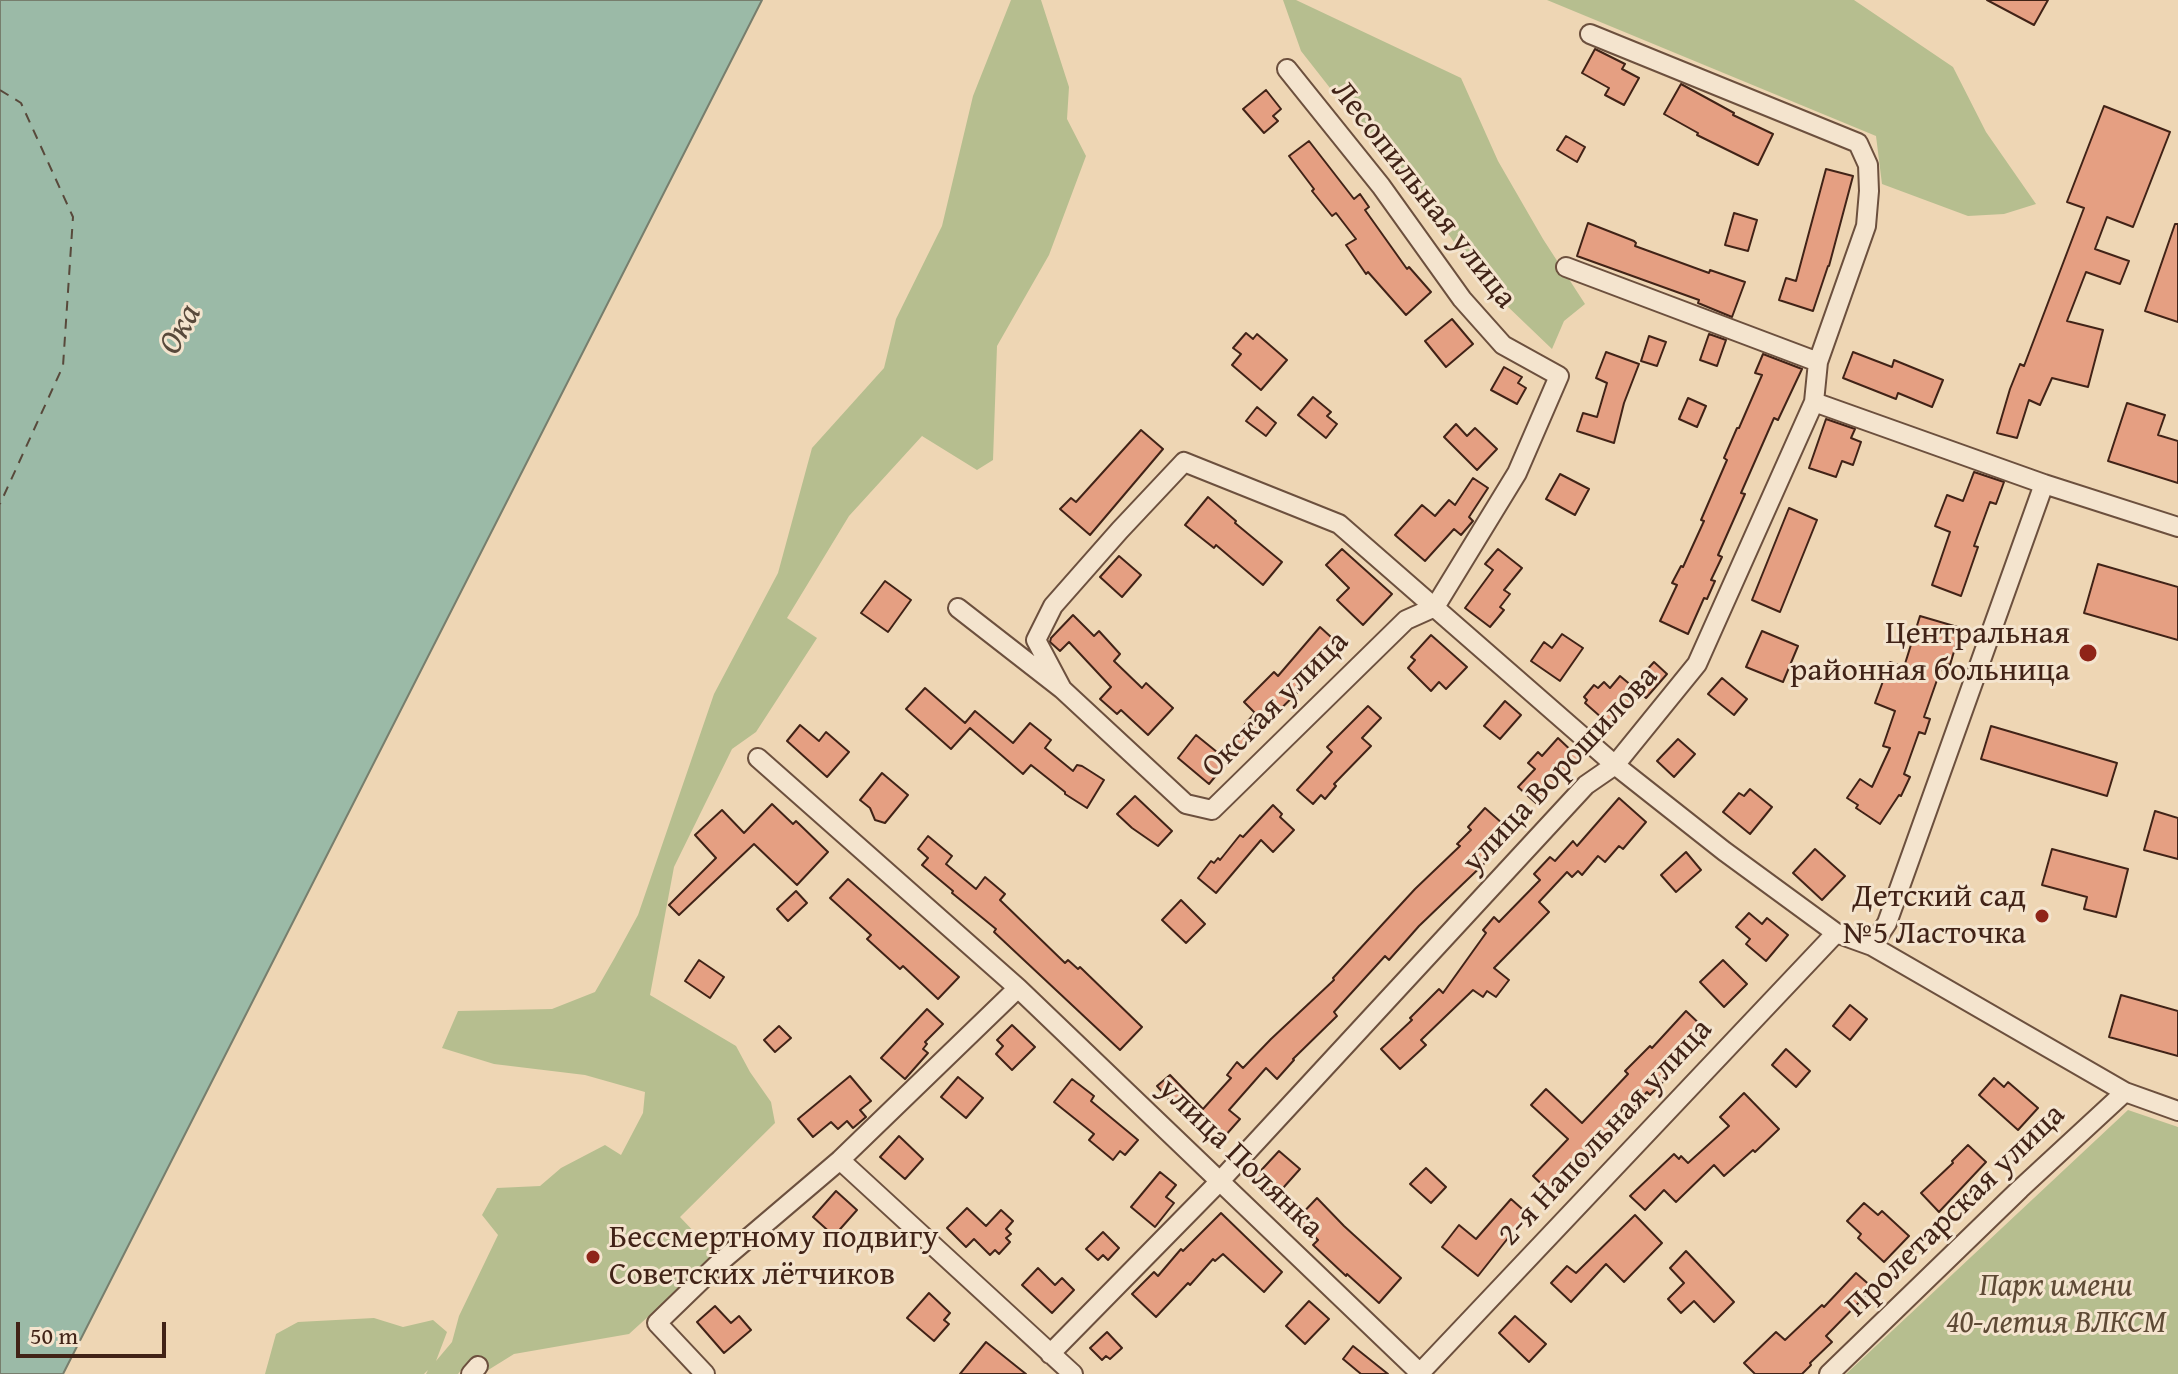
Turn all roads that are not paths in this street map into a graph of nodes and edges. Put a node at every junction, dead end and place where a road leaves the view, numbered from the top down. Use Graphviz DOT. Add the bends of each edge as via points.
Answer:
graph roads {
  1 [pos="1590,34"];
  2 [pos="1287,69"];
  3 [pos="1566,267"];
  4 [pos="1818,362"];
  5 [pos="1814,402"];
  6 [pos="2044,484"];
  7 [pos="2178,527"];
  8 [pos="1435,607"];
  9 [pos="958,608"];
  10 [pos="1062,689"];
  11 [pos="758,758"];
  12 [pos="1615,765"];
  13 [pos="1836,933"];
  14 [pos="1872,946"];
  15 [pos="1018,988"];
  16 [pos="2125,1092"];
  17 [pos="2178,1111"];
  18 [pos="840,1160"];
  19 [pos="1220,1181"];
  20 [pos="1050,1354"];
  21 [pos="705,1374"];
  22 [pos="1073,1374"];
  23 [pos="1420,1374"];
  24 [pos="1829,1374"];
  1 -- 4 [label="street, улица Ворошилова" via="1858,143 1868,165 1866,226"];
  2 -- 8 [label="street, Лесопильная улица" via="1462,299 1503,345 1559,376 1517,473"];
  3 -- 4 [label="street"];
  4 -- 5 [label="street, улица Ворошилова"];
  5 -- 6 [label="street"];
  5 -- 12 [label="street, улица Ворошилова" via="1697,664"];
  6 -- 7 [label="street"];
  6 -- 14 [label="street" via="1887,923"];
  8 -- 10 [label="street, Окская улица" via="1406,620 1212,810 1186,804"];
  8 -- 10 [label="street" via="1339,524 1184,462 1053,606 1036,640"];
  8 -- 12 [label="street"];
  9 -- 10 [label="street, Окская улица"];
  11 -- 15 [label="street, улица Полянка"];
  12 -- 13 [label="street"];
  12 -- 19 [label="street, улица Ворошилова" via="1586,785"];
  13 -- 14 [label="street"];
  13 -- 23 [label="street, 2-я Напольная улица"];
  14 -- 16 [label="street"];
  15 -- 18 [label="street"];
  15 -- 19 [label="street, улица Полянка"];
  16 -- 17 [label="street"];
  16 -- 24 [label="street, Пролетарская улица"];
  18 -- 20 [label="street"];
  18 -- 21 [label="street" via="657,1323"];
  19 -- 20 [label="street, улица Ворошилова"];
  19 -- 23 [label="street, улица Полянка"];
  20 -- 22 [label="street"];
}
